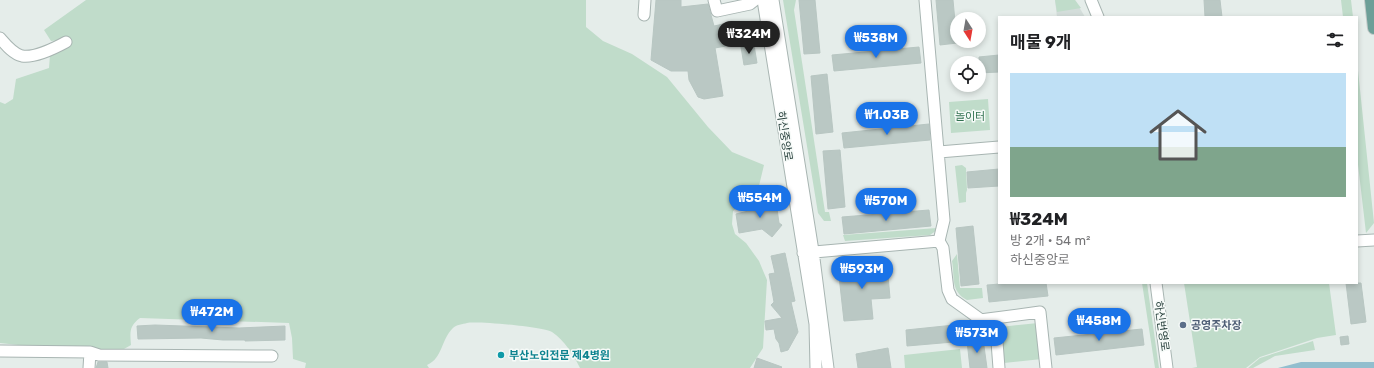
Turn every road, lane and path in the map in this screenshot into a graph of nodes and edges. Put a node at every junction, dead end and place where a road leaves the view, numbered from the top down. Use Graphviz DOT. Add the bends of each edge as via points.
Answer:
graph roads {
  1 [pos="645,0"];
  2 [pos="714,0"];
  3 [pos="755,0"];
  4 [pos="763,0"];
  5 [pos="773,0"];
  6 [pos="925,0"];
  7 [pos="1091,0"];
  8 [pos="1371,0"];
  9 [pos="644,15"];
  10 [pos="1098,16"];
  11 [pos="1374,28"];
  12 [pos="0,38"];
  13 [pos="66,42"];
  14 [pos="998,147"];
  15 [pos="939,152"];
  16 [pos="1374,240"];
  17 [pos="939,241"];
  18 [pos="1358,241"];
  19 [pos="808,252"];
  20 [pos="1156,284"];
  21 [pos="980,320"];
  22 [pos="0,351"];
  23 [pos="90,352"];
  24 [pos="272,356"];
  25 [pos="89,368"];
  26 [pos="816,368"];
  27 [pos="828,368"];
  28 [pos="999,368"];
  29 [pos="1046,368"];
  30 [pos="1167,368"];
  1 -- 9 [label="street"];
  2 -- 3 [label="street" via="717,11 750,4"];
  4 -- 19 [label="street, 하신중앙로"];
  5 -- 19 [label="street, 하신중앙로"];
  6 -- 15 [label="street"];
  7 -- 10 [label="street"];
  8 -- 11 [label="main road"];
  12 -- 13 [label="street" via="11,50 22,56 42,53"];
  14 -- 15 [label="street"];
  15 -- 17 [label="street" via="944,220"];
  16 -- 18 [label="street"];
  17 -- 19 [label="street"];
  17 -- 21 [label="street" via="952,299"];
  19 -- 26 [label="street, 하신중앙로" via="817,333"];
  19 -- 27 [label="street, 하신중앙로"];
  20 -- 30 [label="street, 하신번영로"];
  21 -- 28 [label="street" via="991,327 997,342"];
  21 -- 29 [label="street" via="1040,312"];
  22 -- 23 [label="street"];
  23 -- 24 [label="street" via="99,355"];
  23 -- 25 [label="street"];
}
